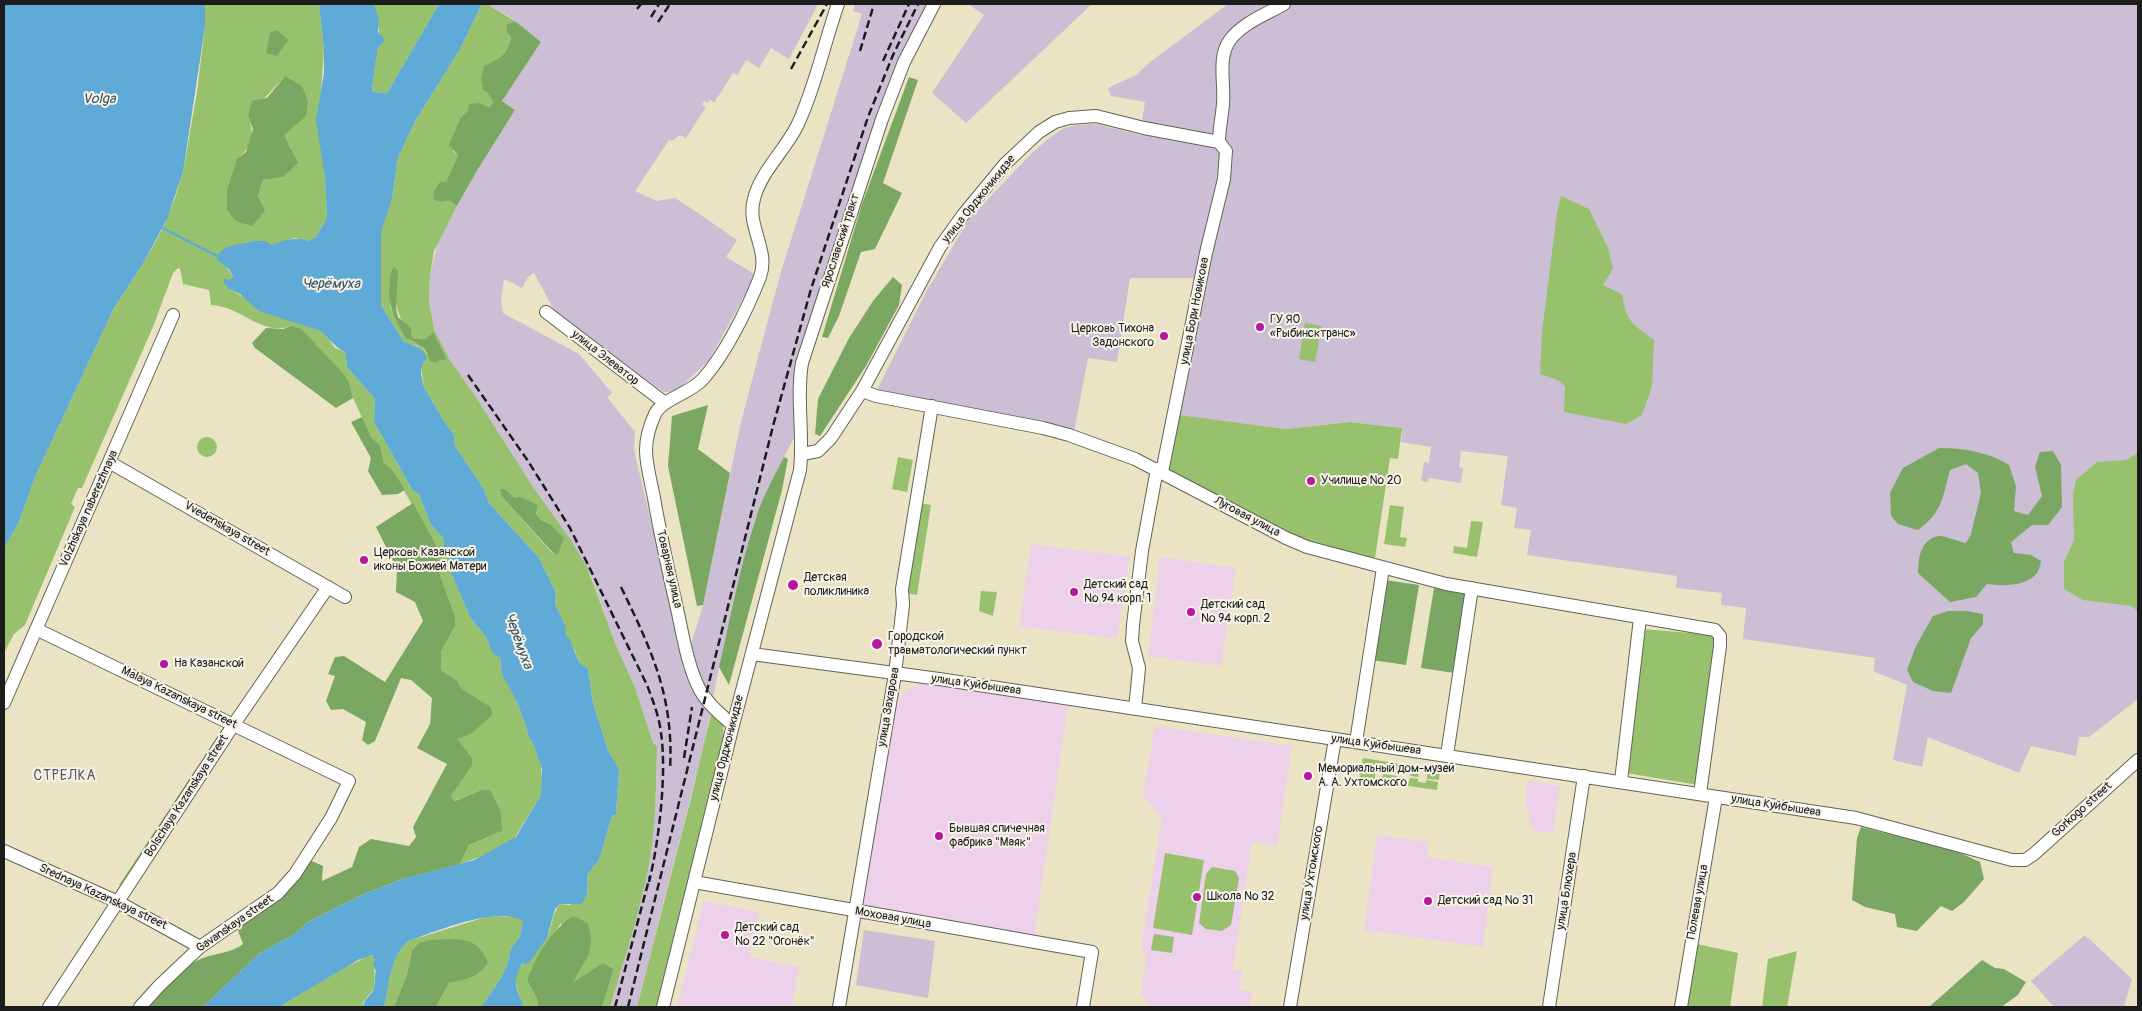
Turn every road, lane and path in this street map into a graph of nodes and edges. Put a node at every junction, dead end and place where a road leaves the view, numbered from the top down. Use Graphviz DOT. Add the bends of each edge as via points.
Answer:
graph roads {
  1 [pos="838,4"];
  2 [pos="934,4"];
  3 [pos="1284,4"];
  4 [pos="1222,146"];
  5 [pos="546,312"];
  6 [pos="173,315"];
  7 [pos="862,391"];
  8 [pos="665,403"];
  9 [pos="932,406"];
  10 [pos="802,454"];
  11 [pos="109,462"];
  12 [pos="1159,470"];
  13 [pos="794,490"];
  14 [pos="1383,568"];
  15 [pos="328,587"];
  16 [pos="1472,588"];
  17 [pos="345,597"];
  18 [pos="1640,618"];
  19 [pos="36,629"];
  20 [pos="752,654"];
  21 [pos="896,674"];
  22 [pos="4,703"];
  23 [pos="1135,708"];
  24 [pos="234,724"];
  25 [pos="733,725"];
  26 [pos="1335,739"];
  27 [pos="1356,742"];
  28 [pos="1447,755"];
  29 [pos="2138,760"];
  30 [pos="1584,776"];
  31 [pos="349,781"];
  32 [pos="1621,781"];
  33 [pos="1700,794"];
  34 [pos="1716,797"];
  35 [pos="4,851"];
  36 [pos="2026,860"];
  37 [pos="694,882"];
  38 [pos="118,902"];
  39 [pos="854,911"];
  40 [pos="200,947"];
  41 [pos="49,1007"];
  42 [pos="140,1007"];
  43 [pos="663,1007"];
  44 [pos="839,1007"];
  45 [pos="1084,1007"];
  46 [pos="1290,1007"];
  47 [pos="1549,1007"];
  48 [pos="1681,1007"];
  1 -- 8 [label="street" via="796,128 754,197 752,222 763,261 760,276 716,363 701,381"];
  2 -- 10 [label="street, Ярославский тракт" via="904,62 884,112 802,363"];
  3 -- 4 [label="street, улица Бори Новикова" via="1240,29 1229,41 1222,76"];
  4 -- 7 [label="street, улица Орджоникидзе" via="1096,116 1069,118 1039,132 1005,164 940,247"];
  4 -- 12 [label="street, улица Бори Новикова" via="1224,179"];
  5 -- 8 [label="street, улица Элеватор"];
  6 -- 11 [label="street, Volzhskaya naberezhnaya"];
  7 -- 9 [label="street, Луговая улица"];
  7 -- 10 [label="street, улица Орджоникидзе" via="831,438 818,451"];
  8 -- 25 [label="street, Товарная улица" via="656,412 646,450 662,542 698,684 718,712"];
  9 -- 12 [label="street, Луговая улица" via="1056,432"];
  9 -- 21 [label="street, улица Захарова" via="902,590"];
  10 -- 13 [label="street, Ярославский тракт"];
  11 -- 15 [label="street, Vvedenskaya street"];
  11 -- 19 [label="street, Volzhskaya naberezhnaya"];
  12 -- 14 [label="street, Луговая улица" via="1298,544"];
  12 -- 23 [label="street, улица Бори Новикова" via="1142,552 1133,625 1132,641 1139,668"];
  13 -- 20 [label="street, улица Орджоникидзе"];
  14 -- 16 [label="street, Луговая улица"];
  14 -- 27 [label="street"];
  15 -- 17 [label="street, Vvedenskaya street"];
  15 -- 24 [label="street, Bolschaya Kazanskaya street"];
  16 -- 18 [label="street, Луговая улица"];
  16 -- 28 [label="street"];
  18 -- 32 [label="street"];
  18 -- 33 [label="street, Луговая улица" via="1710,629 1720,636"];
  19 -- 22 [label="street, Volzhskaya naberezhnaya"];
  19 -- 24 [label="street, Malaya Kazanskaya street"];
  20 -- 21 [label="street, улица Куйбышева"];
  20 -- 25 [label="street, улица Орджоникидзе"];
  21 -- 23 [label="street, улица Куйбышева"];
  21 -- 39 [label="street, улица Захарова"];
  23 -- 26 [label="street, улица Куйбышева"];
  24 -- 31 [label="street, Malaya Kazanskaya street"];
  24 -- 38 [label="street, Bolschaya Kazanskaya street"];
  25 -- 37 [label="street, улица Орджоникидзе"];
  26 -- 27 [label="street, улица Куйбышева"];
  26 -- 46 [label="street, улица Ухтомского"];
  27 -- 28 [label="street, улица Куйбышева"];
  28 -- 30 [label="street, улица Куйбышева"];
  29 -- 36 [label="street, Gorkogo street"];
  30 -- 32 [label="street, улица Куйбышева"];
  30 -- 47 [label="street, улица Блюхера"];
  31 -- 40 [label="street, Gavanskaya street" via="331,818 295,874 278,893"];
  32 -- 33 [label="street, улица Куйбышева"];
  33 -- 34 [label="street, улица Куйбышева"];
  34 -- 36 [label="street, улица Куйбышева" via="1870,821 2006,858"];
  34 -- 48 [label="street, Полевая улица"];
  35 -- 38 [label="street, Srednaya Kazanskaya street"];
  37 -- 39 [label="street, Моховая улица"];
  37 -- 43 [label="street, улица Орджоникидзе"];
  38 -- 40 [label="street, Srednaya Kazanskaya street"];
  38 -- 41 [label="street, Bolschaya Kazanskaya street"];
  39 -- 44 [label="street, улица Захарова"];
  39 -- 45 [label="street, Моховая улица" via="1092,952"];
  40 -- 42 [label="street, Gavanskaya street"];
}
